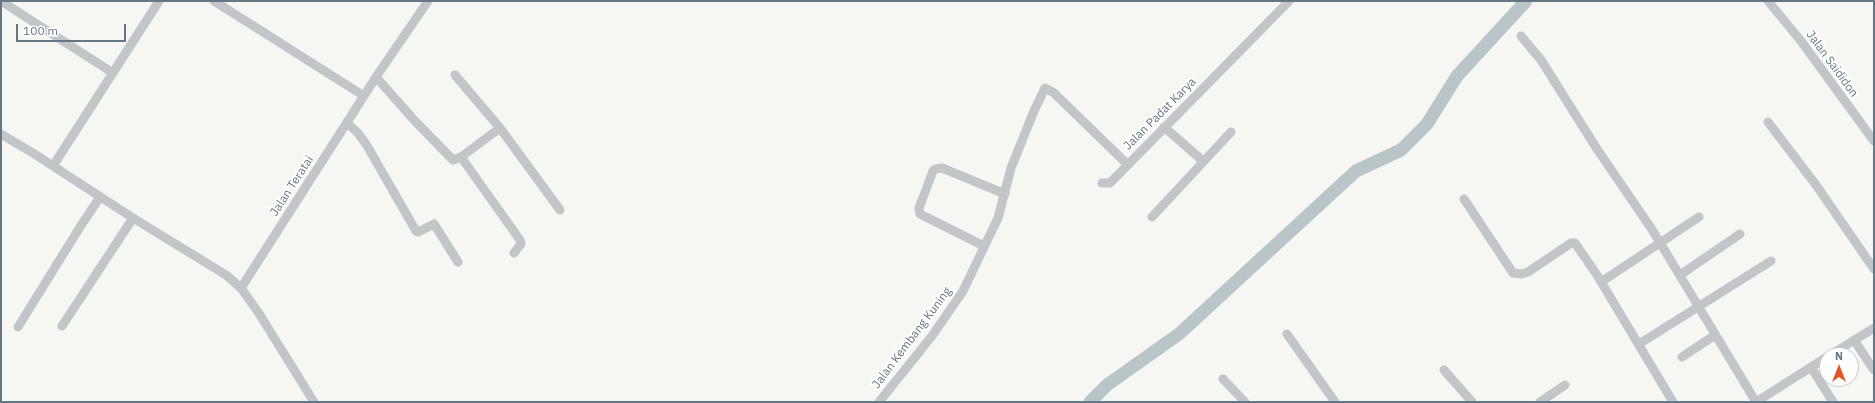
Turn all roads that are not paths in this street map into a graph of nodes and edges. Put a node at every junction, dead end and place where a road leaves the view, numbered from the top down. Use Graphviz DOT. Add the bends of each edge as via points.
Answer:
graph roads {
  1 [pos="1,1"];
  2 [pos="159,1"];
  3 [pos="214,1"];
  4 [pos="428,1"];
  5 [pos="1289,1"];
  6 [pos="1768,1"];
  7 [pos="1521,36"];
  8 [pos="113,73"];
  9 [pos="455,75"];
  10 [pos="376,77"];
  11 [pos="1045,88"];
  12 [pos="364,96"];
  13 [pos="1768,122"];
  14 [pos="347,123"];
  15 [pos="1164,127"];
  16 [pos="500,128"];
  17 [pos="1231,132"];
  18 [pos="1,134"];
  19 [pos="1874,142"];
  20 [pos="461,156"];
  21 [pos="1203,161"];
  22 [pos="1127,164"];
  23 [pos="53,166"];
  24 [pos="1102,183"];
  25 [pos="1006,194"];
  26 [pos="100,197"];
  27 [pos="1464,199"];
  28 [pos="560,210"];
  29 [pos="1152,217"];
  30 [pos="1699,217"];
  31 [pos="133,218"];
  32 [pos="1740,234"];
  33 [pos="1660,241"];
  34 [pos="984,246"];
  35 [pos="514,253"];
  36 [pos="1771,261"];
  37 [pos="458,262"];
  38 [pos="1874,269"];
  39 [pos="1680,275"];
  40 [pos="1601,282"];
  41 [pos="241,288"];
  42 [pos="1700,307"];
  43 [pos="62,326"];
  44 [pos="18,327"];
  45 [pos="1874,328"];
  46 [pos="1287,334"];
  47 [pos="1715,335"];
  48 [pos="1854,340"];
  49 [pos="1639,344"];
  50 [pos="1843,347"];
  51 [pos="1682,357"];
  52 [pos="1819,362"];
  53 [pos="1811,367"];
  54 [pos="1444,370"];
  55 [pos="1874,370"];
  56 [pos="1223,379"];
  57 [pos="1565,385"];
  58 [pos="1770,399"];
  59 [pos="314,402"];
  60 [pos="879,402"];
  61 [pos="1245,402"];
  62 [pos="1335,402"];
  63 [pos="1472,402"];
  64 [pos="1540,402"];
  65 [pos="1673,402"];
  66 [pos="1756,402"];
  67 [pos="1833,402"];
  1 -- 8 [label="street"];
  2 -- 8 [label="street"];
  3 -- 12 [label="street"];
  4 -- 10 [label="street, Jalan Teratai"];
  5 -- 15 [label="street, Jalan Padat Karya"];
  6 -- 19 [label="street, Jalan Saididon" via="1801,41"];
  7 -- 33 [label="street" via="1541,60 1597,150"];
  8 -- 23 [label="street"];
  9 -- 16 [label="street"];
  10 -- 12 [label="street, Jalan Teratai"];
  10 -- 20 [label="street" via="450,159"];
  11 -- 22 [label="street, Jalan Padat Karya" via="1054,93"];
  11 -- 25 [label="street, Jalan Kembang Kuning" via="1011,168"];
  12 -- 14 [label="street, Jalan Teratai"];
  13 -- 38 [label="street" via="1816,185"];
  14 -- 37 [label="street" via="366,144 416,231 434,224"];
  14 -- 41 [label="street, Jalan Teratai"];
  15 -- 21 [label="street"];
  15 -- 22 [label="street, Jalan Padat Karya"];
  16 -- 20 [label="street"];
  16 -- 28 [label="street"];
  17 -- 21 [label="street"];
  18 -- 23 [label="street"];
  20 -- 35 [label="street" via="520,240 521,244"];
  21 -- 29 [label="street"];
  22 -- 24 [label="street" via="1110,183"];
  23 -- 26 [label="street"];
  25 -- 34 [label="street, Jalan Kembang Kuning"];
  25 -- 34 [label="street" via="942,168 932,171 919,208 920,214"];
  26 -- 31 [label="street"];
  26 -- 44 [label="street"];
  27 -- 40 [label="street" via="1513,272 1528,272 1573,242"];
  30 -- 33 [label="street"];
  31 -- 41 [label="street" via="226,275"];
  31 -- 43 [label="street"];
  32 -- 39 [label="street"];
  33 -- 39 [label="street"];
  33 -- 40 [label="street"];
  34 -- 60 [label="street, Jalan Kembang Kuning" via="963,290 932,336"];
  36 -- 42 [label="street"];
  39 -- 42 [label="street"];
  40 -- 49 [label="street"];
  41 -- 59 [label="street"];
  42 -- 47 [label="street"];
  42 -- 49 [label="street"];
  45 -- 48 [label="street"];
  46 -- 62 [label="street"];
  47 -- 51 [label="street"];
  47 -- 66 [label="street"];
  48 -- 50 [label="street"];
  48 -- 55 [label="street"];
  49 -- 65 [label="street"];
  52 -- 53 [label="street"];
  53 -- 58 [label="street"];
  53 -- 67 [label="street"];
  54 -- 63 [label="street"];
  56 -- 61 [label="street"];
  57 -- 64 [label="street"];
  58 -- 66 [label="street"];
}
